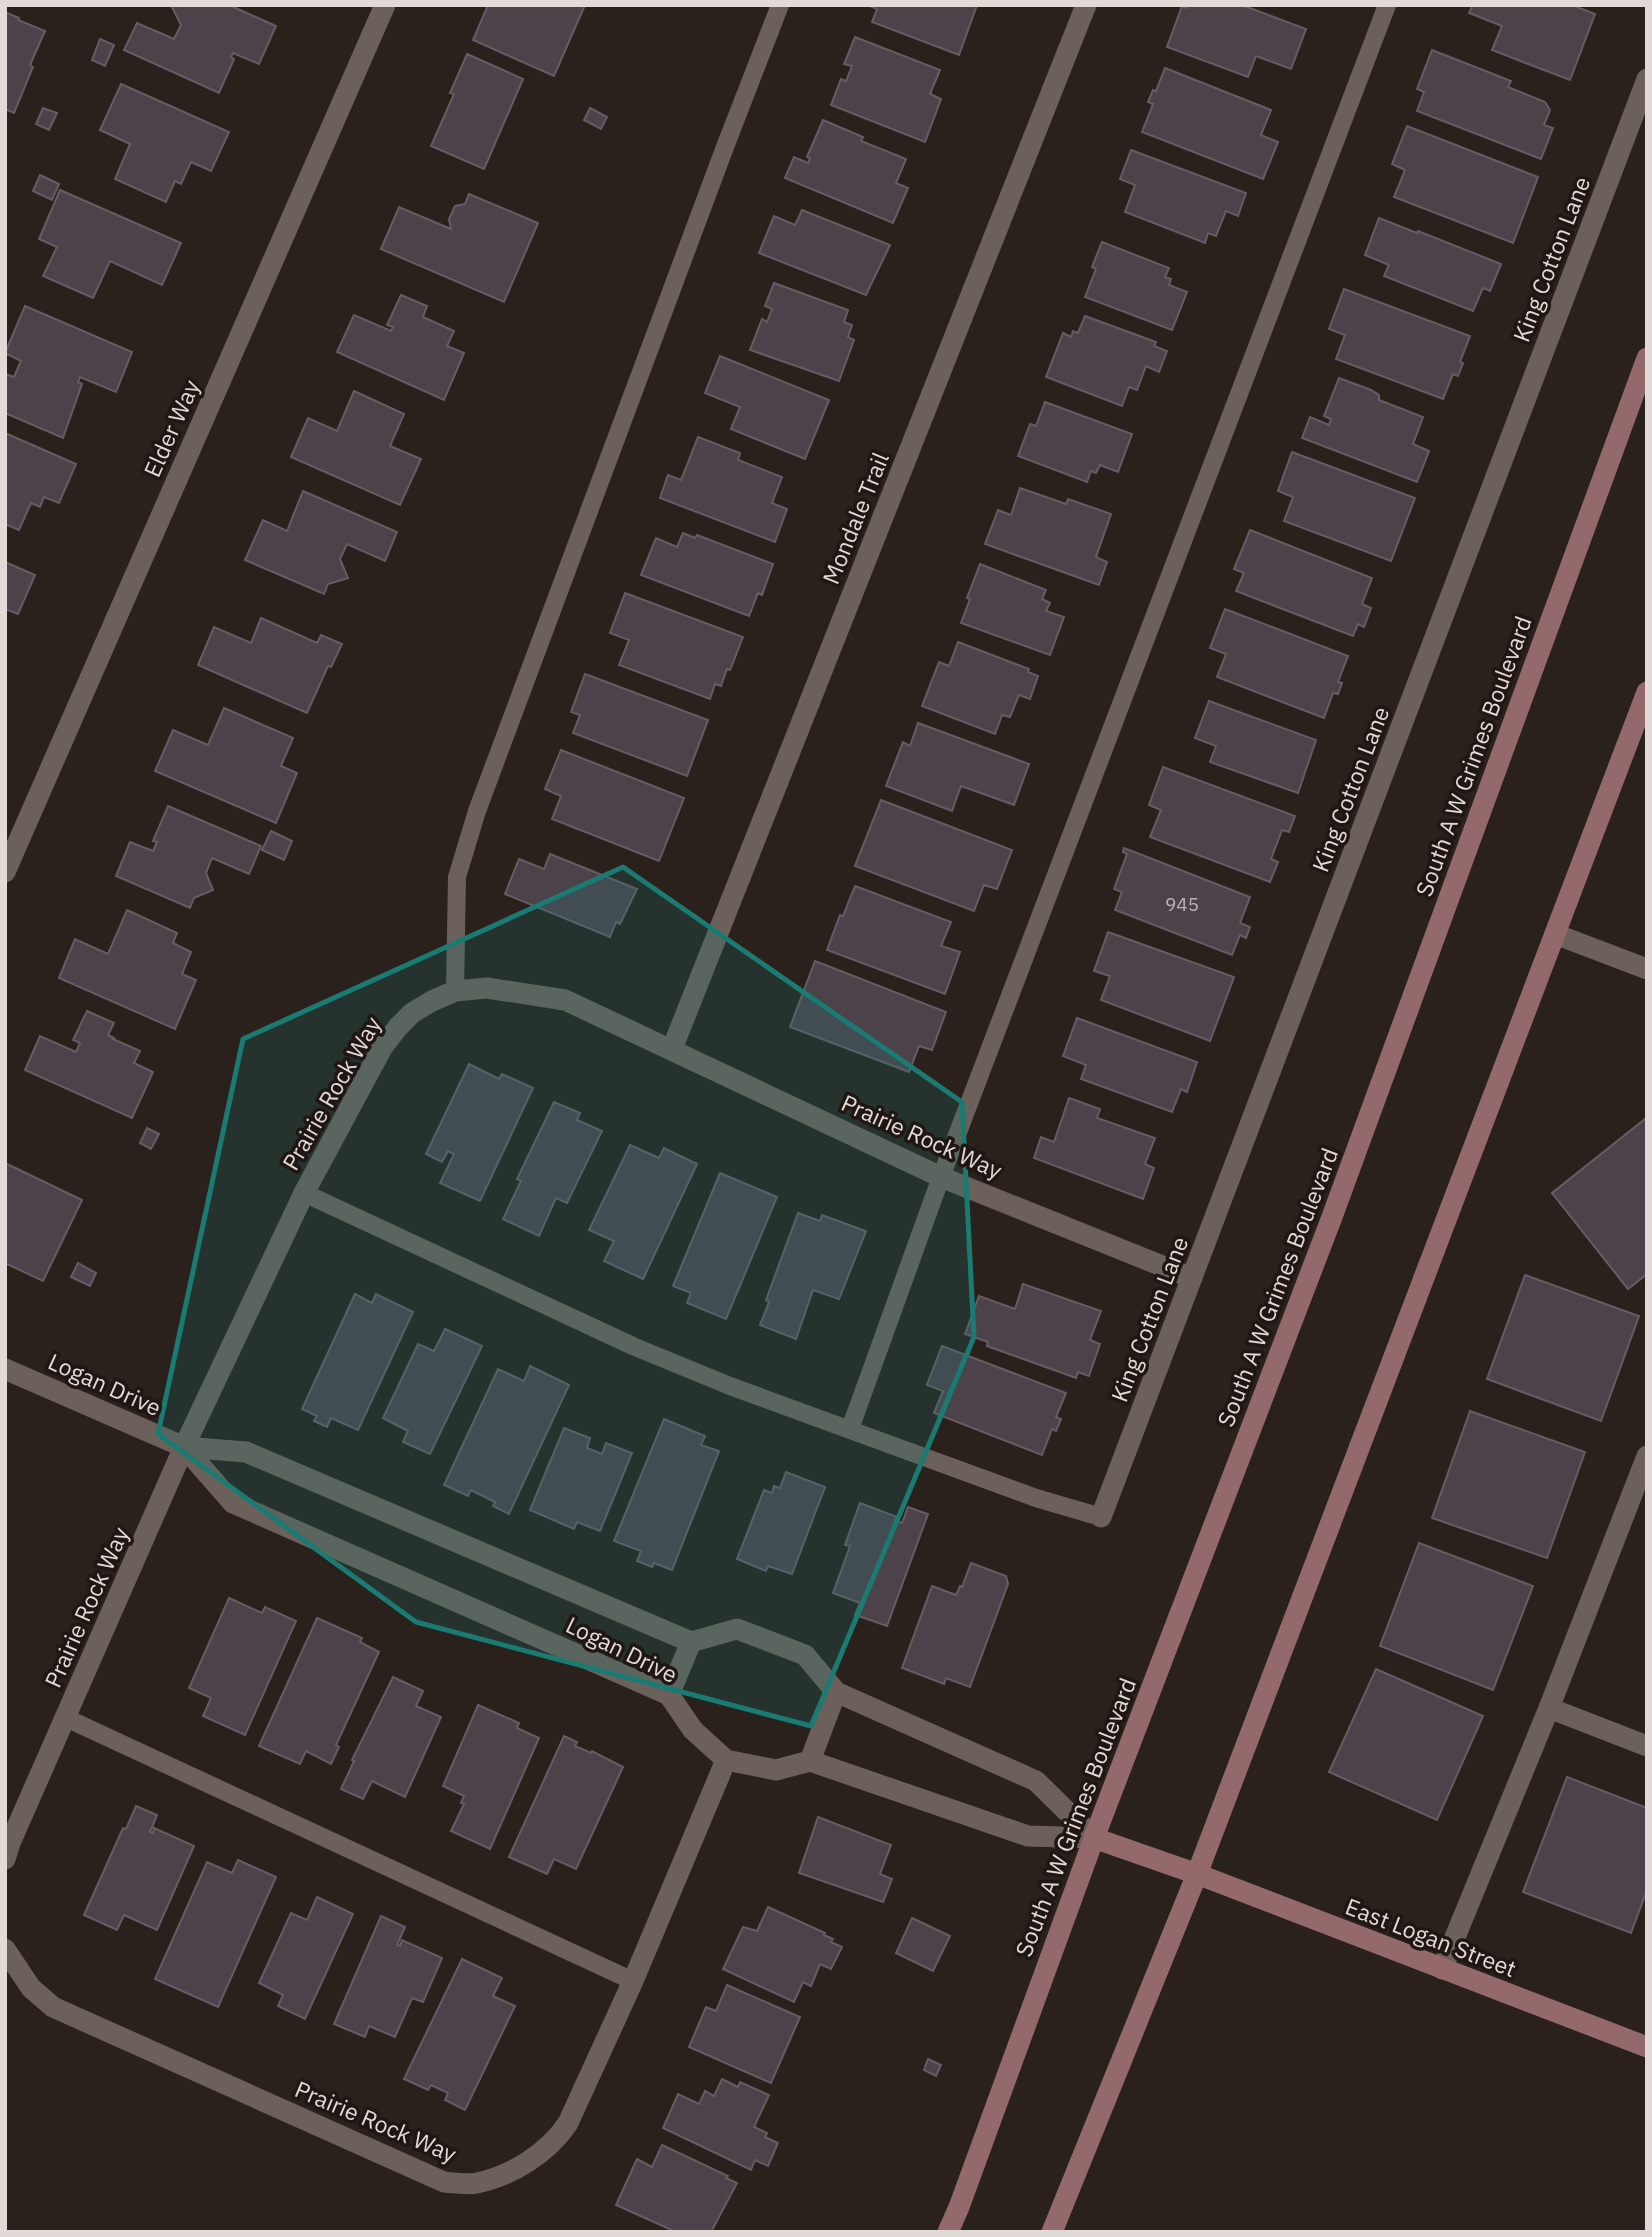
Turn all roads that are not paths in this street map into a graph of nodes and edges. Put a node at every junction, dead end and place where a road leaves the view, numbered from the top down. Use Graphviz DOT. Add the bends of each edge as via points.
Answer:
graph roads {
  1 [pos="385,5"];
  2 [pos="780,5"];
  3 [pos="1086,5"];
  4 [pos="1387,5"];
  5 [pos="1647,79"];
  6 [pos="1647,358"];
  7 [pos="1647,692"];
  8 [pos="5,873"];
  9 [pos="1555,934"];
  10 [pos="1647,968"];
  11 [pos="455,991"];
  12 [pos="672,1049"];
  13 [pos="941,1177"];
  14 [pos="304,1193"];
  15 [pos="1192,1278"];
  16 [pos="5,1369"];
  17 [pos="850,1429"];
  18 [pos="184,1447"];
  19 [pos="1647,1456"];
  20 [pos="1101,1517"];
  21 [pos="691,1642"];
  22 [pos="836,1692"];
  23 [pos="669,1695"];
  24 [pos="1549,1708"];
  25 [pos="66,1718"];
  26 [pos="1647,1746"];
  27 [pos="726,1760"];
  28 [pos="810,1761"];
  29 [pos="1094,1838"];
  30 [pos="5,1859"];
  31 [pos="1197,1874"];
  32 [pos="5,1950"];
  33 [pos="1441,1969"];
  34 [pos="633,1981"];
  35 [pos="1647,2047"];
  36 [pos="947,2232"];
  37 [pos="1052,2232"];
  1 -- 8 [label="street, Elder Way"];
  2 -- 11 [label="lane" via="477,811 457,877"];
  3 -- 12 [label="street, Mondale Trail"];
  4 -- 13 [label="lane"];
  5 -- 15 [label="street, King Cotton Lane"];
  6 -- 29 [label="main road, South A W Grimes Boulevard" via="1332,1217"];
  7 -- 9 [label="main road"];
  9 -- 10 [label="street"];
  9 -- 31 [label="main road"];
  11 -- 12 [label="street, Prairie Rock Way" via="487,988 565,1000"];
  11 -- 14 [label="street, Prairie Rock Way" via="412,1013 382,1048"];
  12 -- 13 [label="street, Prairie Rock Way"];
  13 -- 15 [label="street, Prairie Rock Way"];
  13 -- 17 [label="lane"];
  14 -- 17 [label="lane" via="635,1347"];
  14 -- 18 [label="street, Prairie Rock Way"];
  15 -- 20 [label="street, King Cotton Lane"];
  16 -- 18 [label="street, Logan Drive"];
  17 -- 20 [label="lane"];
  18 -- 21 [label="street, Logan Drive" via="246,1452"];
  18 -- 23 [label="street, Logan Drive" via="233,1503"];
  18 -- 25 [label="street, Prairie Rock Way"];
  19 -- 24 [label="street"];
  21 -- 22 [label="street, Logan Drive" via="737,1629 805,1655"];
  21 -- 23 [label="street"];
  22 -- 28 [label="street"];
  22 -- 29 [label="street, Logan Drive" via="1036,1781"];
  23 -- 27 [label="street, Logan Drive" via="693,1730"];
  24 -- 26 [label="street"];
  24 -- 33 [label="street"];
  25 -- 30 [label="street, Prairie Rock Way"];
  25 -- 34 [label="lane"];
  27 -- 28 [label="street" via="776,1770"];
  27 -- 34 [label="street, Prairie Rock Way"];
  28 -- 29 [label="street, Logan Drive" via="1028,1836"];
  29 -- 31 [label="main road, Logan Drive"];
  29 -- 36 [label="main road, South A W Grimes Boulevard"];
  31 -- 33 [label="main road, East Logan Street"];
  31 -- 37 [label="main road"];
  32 -- 34 [label="street, Prairie Rock Way" via="31,1988 53,2007 444,2182 474,2184 523,2165 558,2138"];
  33 -- 35 [label="main road, East Logan Street"];
}
